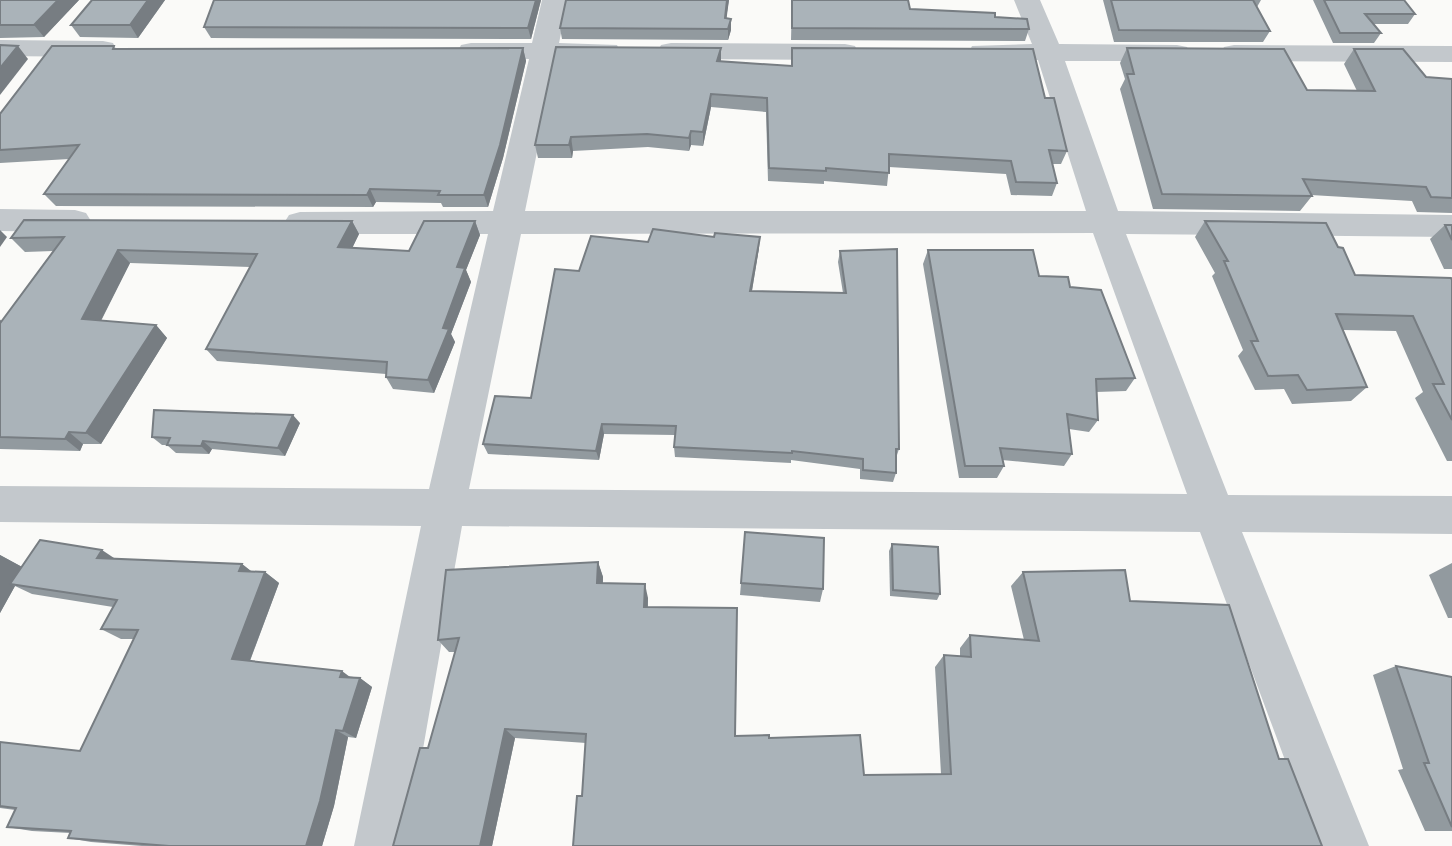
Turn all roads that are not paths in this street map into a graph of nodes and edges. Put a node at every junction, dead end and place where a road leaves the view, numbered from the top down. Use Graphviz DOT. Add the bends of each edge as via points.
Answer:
graph roads {
  1 [pos="555,0"];
  2 [pos="1027,0"];
  3 [pos="78,19"];
  4 [pos="0,48"];
  5 [pos="52,49"];
  6 [pos="134,49"];
  7 [pos="448,51"];
  8 [pos="544,51"];
  9 [pos="873,52"];
  10 [pos="955,52"];
  11 [pos="1051,52"];
  12 [pos="1452,54"];
  13 [pos="30,79"];
  14 [pos="0,220"];
  15 [pos="108,221"];
  16 [pos="507,221"];
  17 [pos="270,223"];
  18 [pos="1105,223"];
  19 [pos="1452,226"];
  20 [pos="0,504"];
  21 [pos="445,507"];
  22 [pos="1213,512"];
  23 [pos="1452,515"];
  24 [pos="380,846"];
  25 [pos="1343,846"];
  1 -- 8 [label="street"];
  2 -- 11 [label="street"];
  3 -- 5 [label="street"];
  4 -- 5 [label="street"];
  5 -- 6 [label="street"];
  5 -- 13 [label="street"];
  7 -- 8 [label="street"];
  8 -- 9 [label="street"];
  8 -- 16 [label="street"];
  10 -- 11 [label="street"];
  11 -- 12 [label="street"];
  11 -- 18 [label="street"];
  14 -- 15 [label="street"];
  16 -- 17 [label="street"];
  16 -- 18 [label="street"];
  16 -- 21 [label="street"];
  18 -- 19 [label="street"];
  18 -- 22 [label="street"];
  20 -- 21 [label="street"];
  21 -- 22 [label="street"];
  21 -- 24 [label="street"];
  22 -- 23 [label="street"];
  22 -- 25 [label="street"];
}
